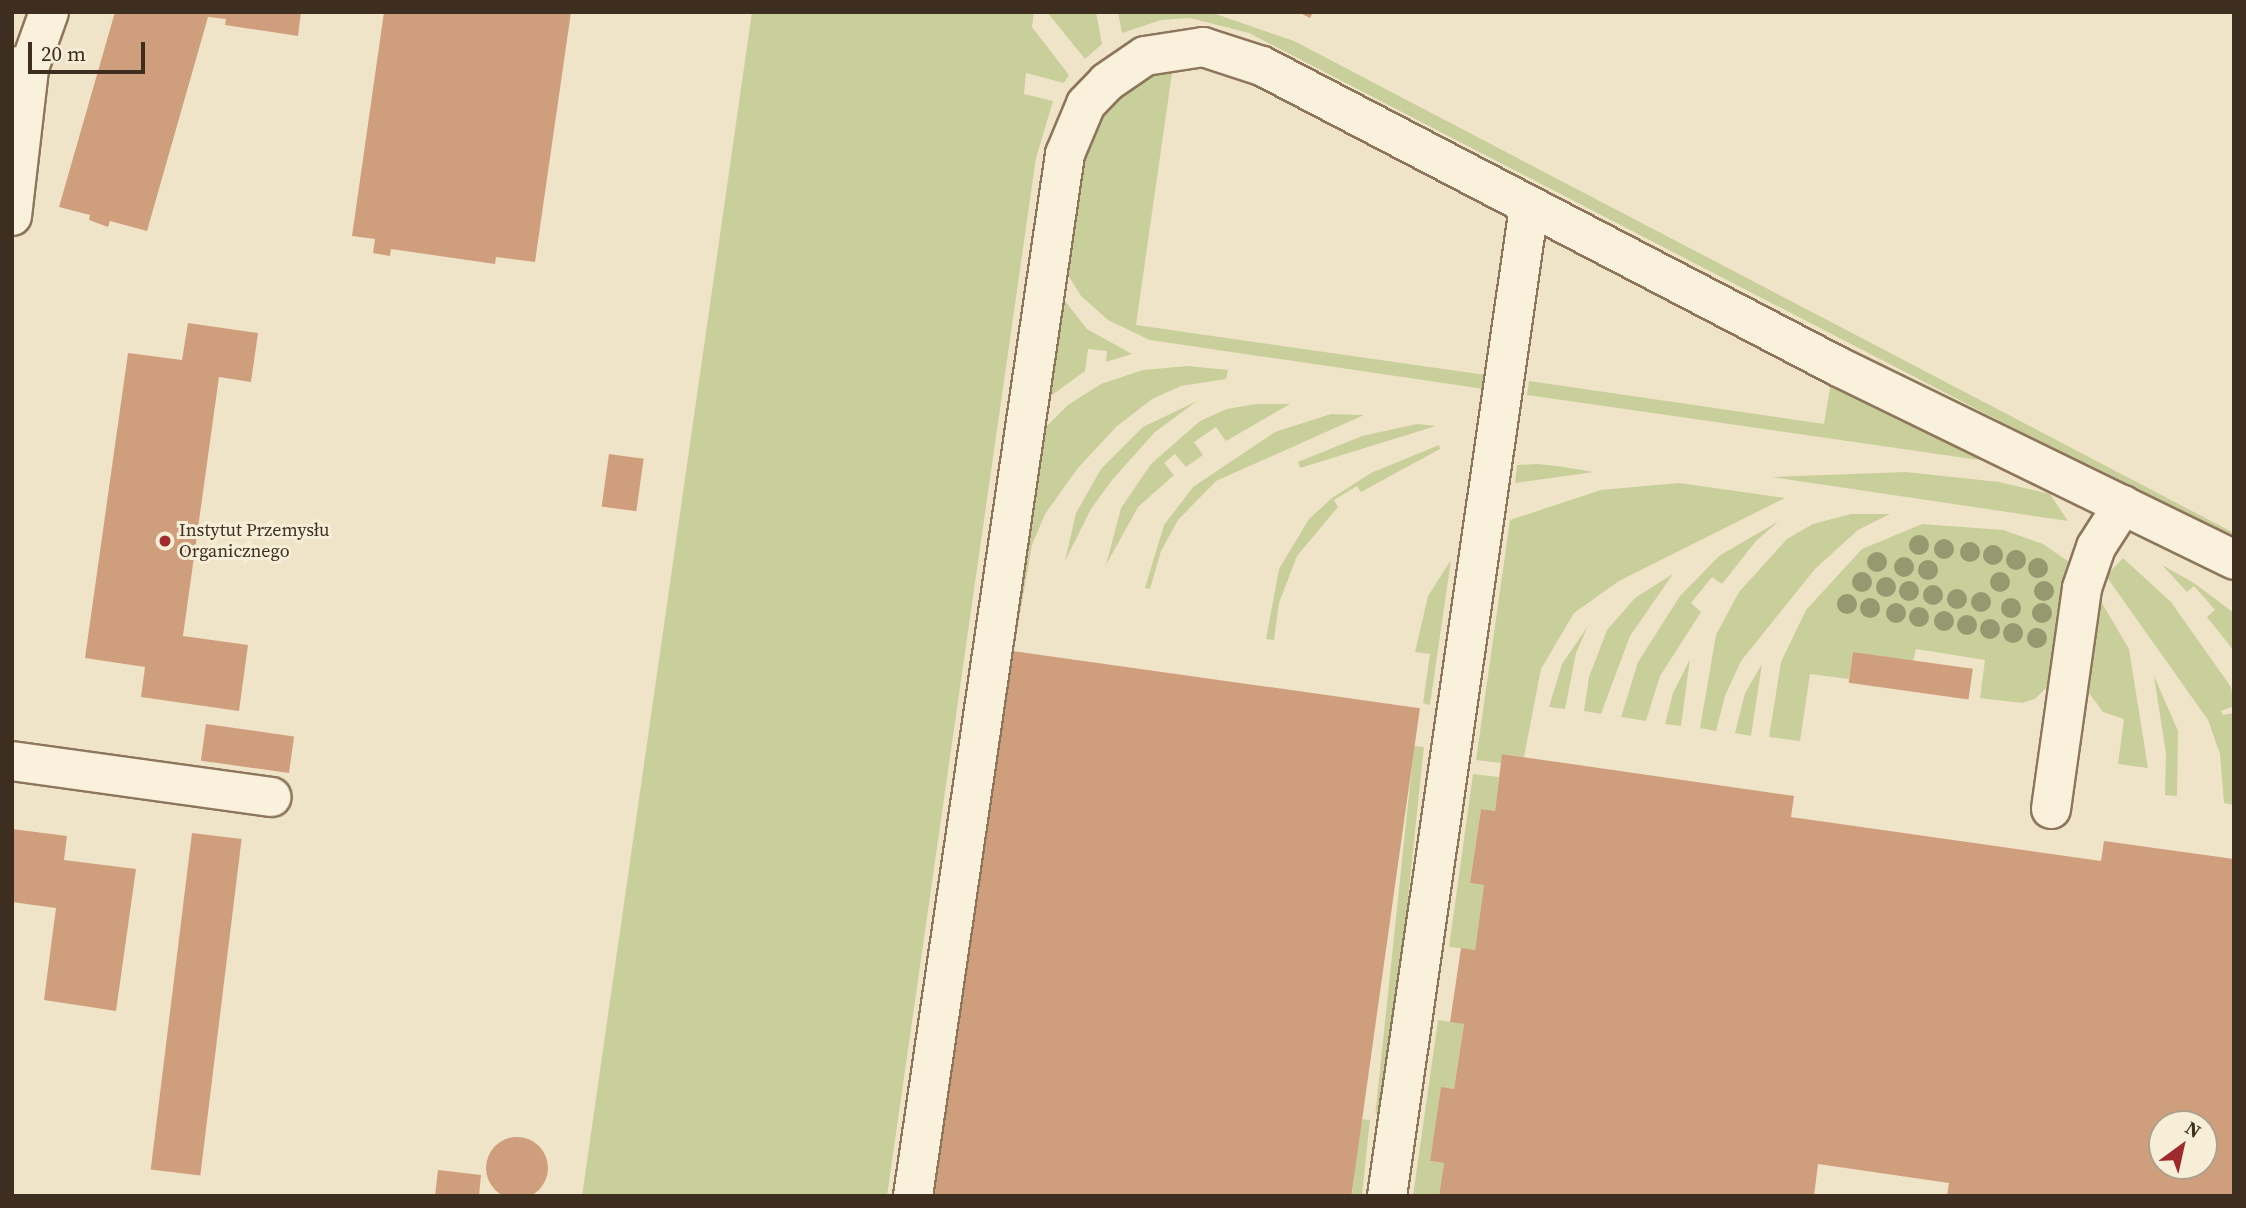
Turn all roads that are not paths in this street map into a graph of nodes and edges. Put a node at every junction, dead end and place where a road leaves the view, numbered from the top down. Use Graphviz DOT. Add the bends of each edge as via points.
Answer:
graph roads {
  1 [pos="49,12"];
  2 [pos="21,67"];
  3 [pos="1529,207"];
  4 [pos="12,216"];
  5 [pos="2123,505"];
  6 [pos="2234,560"];
  7 [pos="12,761"];
  8 [pos="272,797"];
  9 [pos="2051,809"];
  10 [pos="913,1196"];
  11 [pos="1387,1196"];
  1 -- 2 [label="lane"];
  2 -- 4 [label="lane"];
  3 -- 5 [label="lane" via="1839,367"];
  3 -- 10 [label="lane" via="1262,66 1203,47 1145,56 1107,82 1077,117 1065,154 1049,257"];
  3 -- 11 [label="lane"];
  5 -- 6 [label="lane"];
  5 -- 9 [label="lane" via="2096,547 2082,588"];
  7 -- 8 [label="lane"];
}
